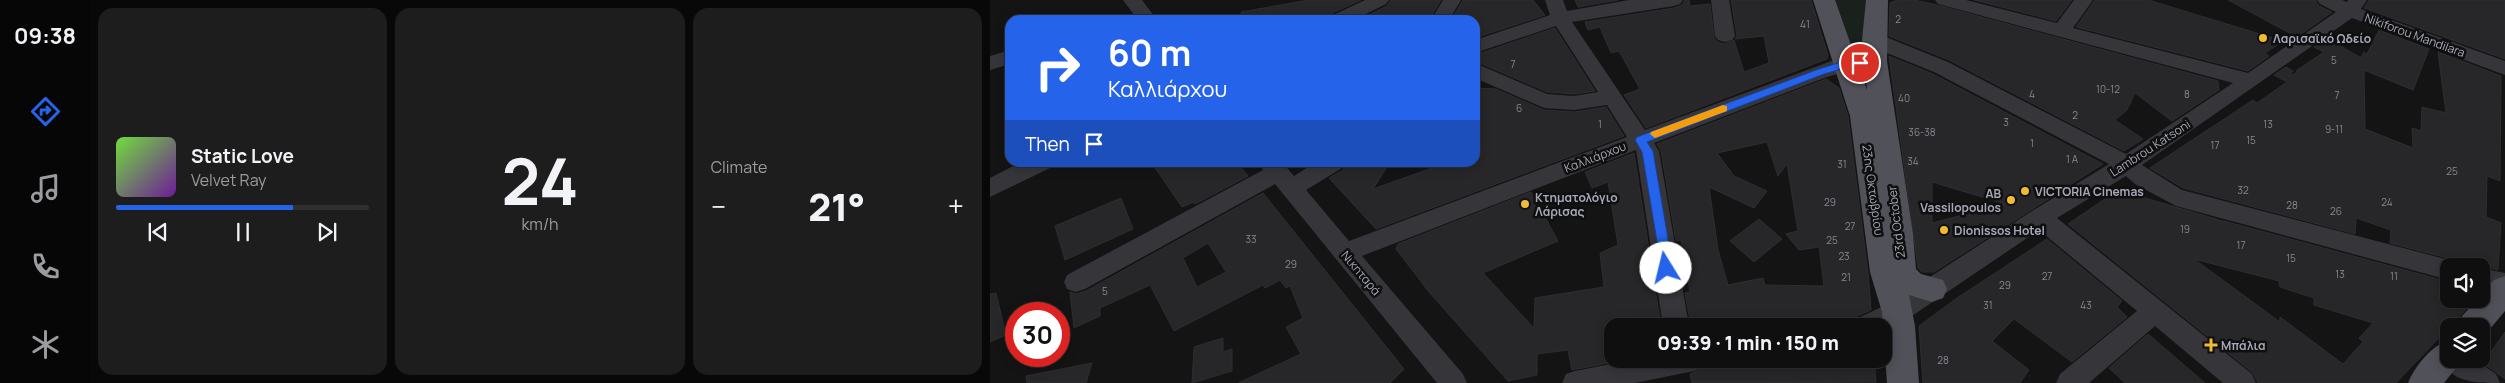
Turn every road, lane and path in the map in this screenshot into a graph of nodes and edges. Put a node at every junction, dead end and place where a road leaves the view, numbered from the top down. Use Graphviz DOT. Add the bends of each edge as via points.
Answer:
graph roads {
  1 [pos="1132,0"];
  2 [pos="1380,0"];
  3 [pos="1452,0"];
  4 [pos="1674,0"];
  5 [pos="1720,0"];
  6 [pos="1824,0"];
  7 [pos="1877,0"];
  8 [pos="1944,0"];
  9 [pos="2084,0"];
  10 [pos="2326,0"];
  11 [pos="1620,3"];
  12 [pos="2354,6"];
  13 [pos="1557,9"];
  14 [pos="1141,15"];
  15 [pos="1348,15"];
  16 [pos="1443,15"];
  17 [pos="2061,31"];
  18 [pos="1725,36"];
  19 [pos="1480,45"];
  20 [pos="1874,51"];
  21 [pos="1005,58"];
  22 [pos="990,63"];
  23 [pos="1844,64"];
  24 [pos="2505,68"];
  25 [pos="1480,72"];
  26 [pos="2252,81"];
  27 [pos="1610,97"];
  28 [pos="1641,140"];
  29 [pos="2127,164"];
  30 [pos="1032,167"];
  31 [pos="1313,167"];
  32 [pos="1279,175"];
  33 [pos="990,188"];
  34 [pos="2040,217"];
  35 [pos="1344,253"];
  36 [pos="2440,268"];
  37 [pos="2490,280"];
  38 [pos="1076,282"];
  39 [pos="2505,283"];
  40 [pos="2505,288"];
  41 [pos="1932,289"];
  42 [pos="1898,293"];
  43 [pos="2155,311"];
  44 [pos="1675,318"];
  45 [pos="1875,318"];
  46 [pos="2480,318"];
  47 [pos="2440,366"];
  48 [pos="1644,368"];
  49 [pos="2466,368"];
  50 [pos="1454,383"];
  51 [pos="1575,383"];
  52 [pos="1903,383"];
  53 [pos="2069,383"];
  54 [pos="2243,383"];
  55 [pos="2424,383"];
  56 [pos="2487,383"];
  1 -- 14 [label="street"];
  2 -- 15 [label="street"];
  3 -- 16 [label="street"];
  4 -- 11 [label="street"];
  5 -- 18 [label="street"];
  6 -- 23 [label="main road, 23ης Οκτωβρίου"];
  7 -- 20 [label="main road, 23rd October"];
  8 -- 17 [label="street"];
  9 -- 17 [label="street"];
  10 -- 12 [label="street, Nikiforou Mandilara"];
  11 -- 13 [label="street"];
  12 -- 24 [label="street, Nikiforou Mandilara"];
  12 -- 26 [label="street, Lambrou Katsoni"];
  13 -- 19 [label="street"];
  13 -- 27 [label="street"];
  17 -- 26 [label="street"];
  20 -- 23 [label="street, Καλλιάρχου"];
  20 -- 29 [label="street" via="1941,67"];
  20 -- 42 [label="main road, 23rd October" via="1899,234"];
  21 -- 22 [label="street"];
  23 -- 28 [label="street, Καλλιάρχου"];
  23 -- 42 [label="main road, 23ης Οκτωβρίου" via="1863,116 1885,272"];
  25 -- 27 [label="street" via="1544,101 1574,103"];
  26 -- 29 [label="street, Lambrou Katsoni"];
  27 -- 28 [label="street"];
  28 -- 35 [label="street, Καλλιάρχου"];
  28 -- 44 [label="street" via="1648,151"];
  29 -- 34 [label="street, Lambrou Katsoni"];
  29 -- 36 [label="street" via="2160,189 2191,202"];
  30 -- 33 [label="street"];
  31 -- 32 [label="street"];
  32 -- 35 [label="street, Νικηταρά"];
  32 -- 38 [label="street"];
  34 -- 41 [label="street, Lambrou Katsoni"];
  34 -- 43 [label="street"];
  35 -- 50 [label="street, Νικηταρά"];
  37 -- 39 [label="street"];
  40 -- 46 [label="main road"];
  41 -- 42 [label="main road" via="1912,284"];
  42 -- 45 [label="street"];
  42 -- 52 [label="main road, 23ης Οκτωβρίου"];
  43 -- 53 [label="street"];
  43 -- 54 [label="street"];
  47 -- 55 [label="main road"];
  48 -- 51 [label="street"];
  49 -- 56 [label="street"];
}
